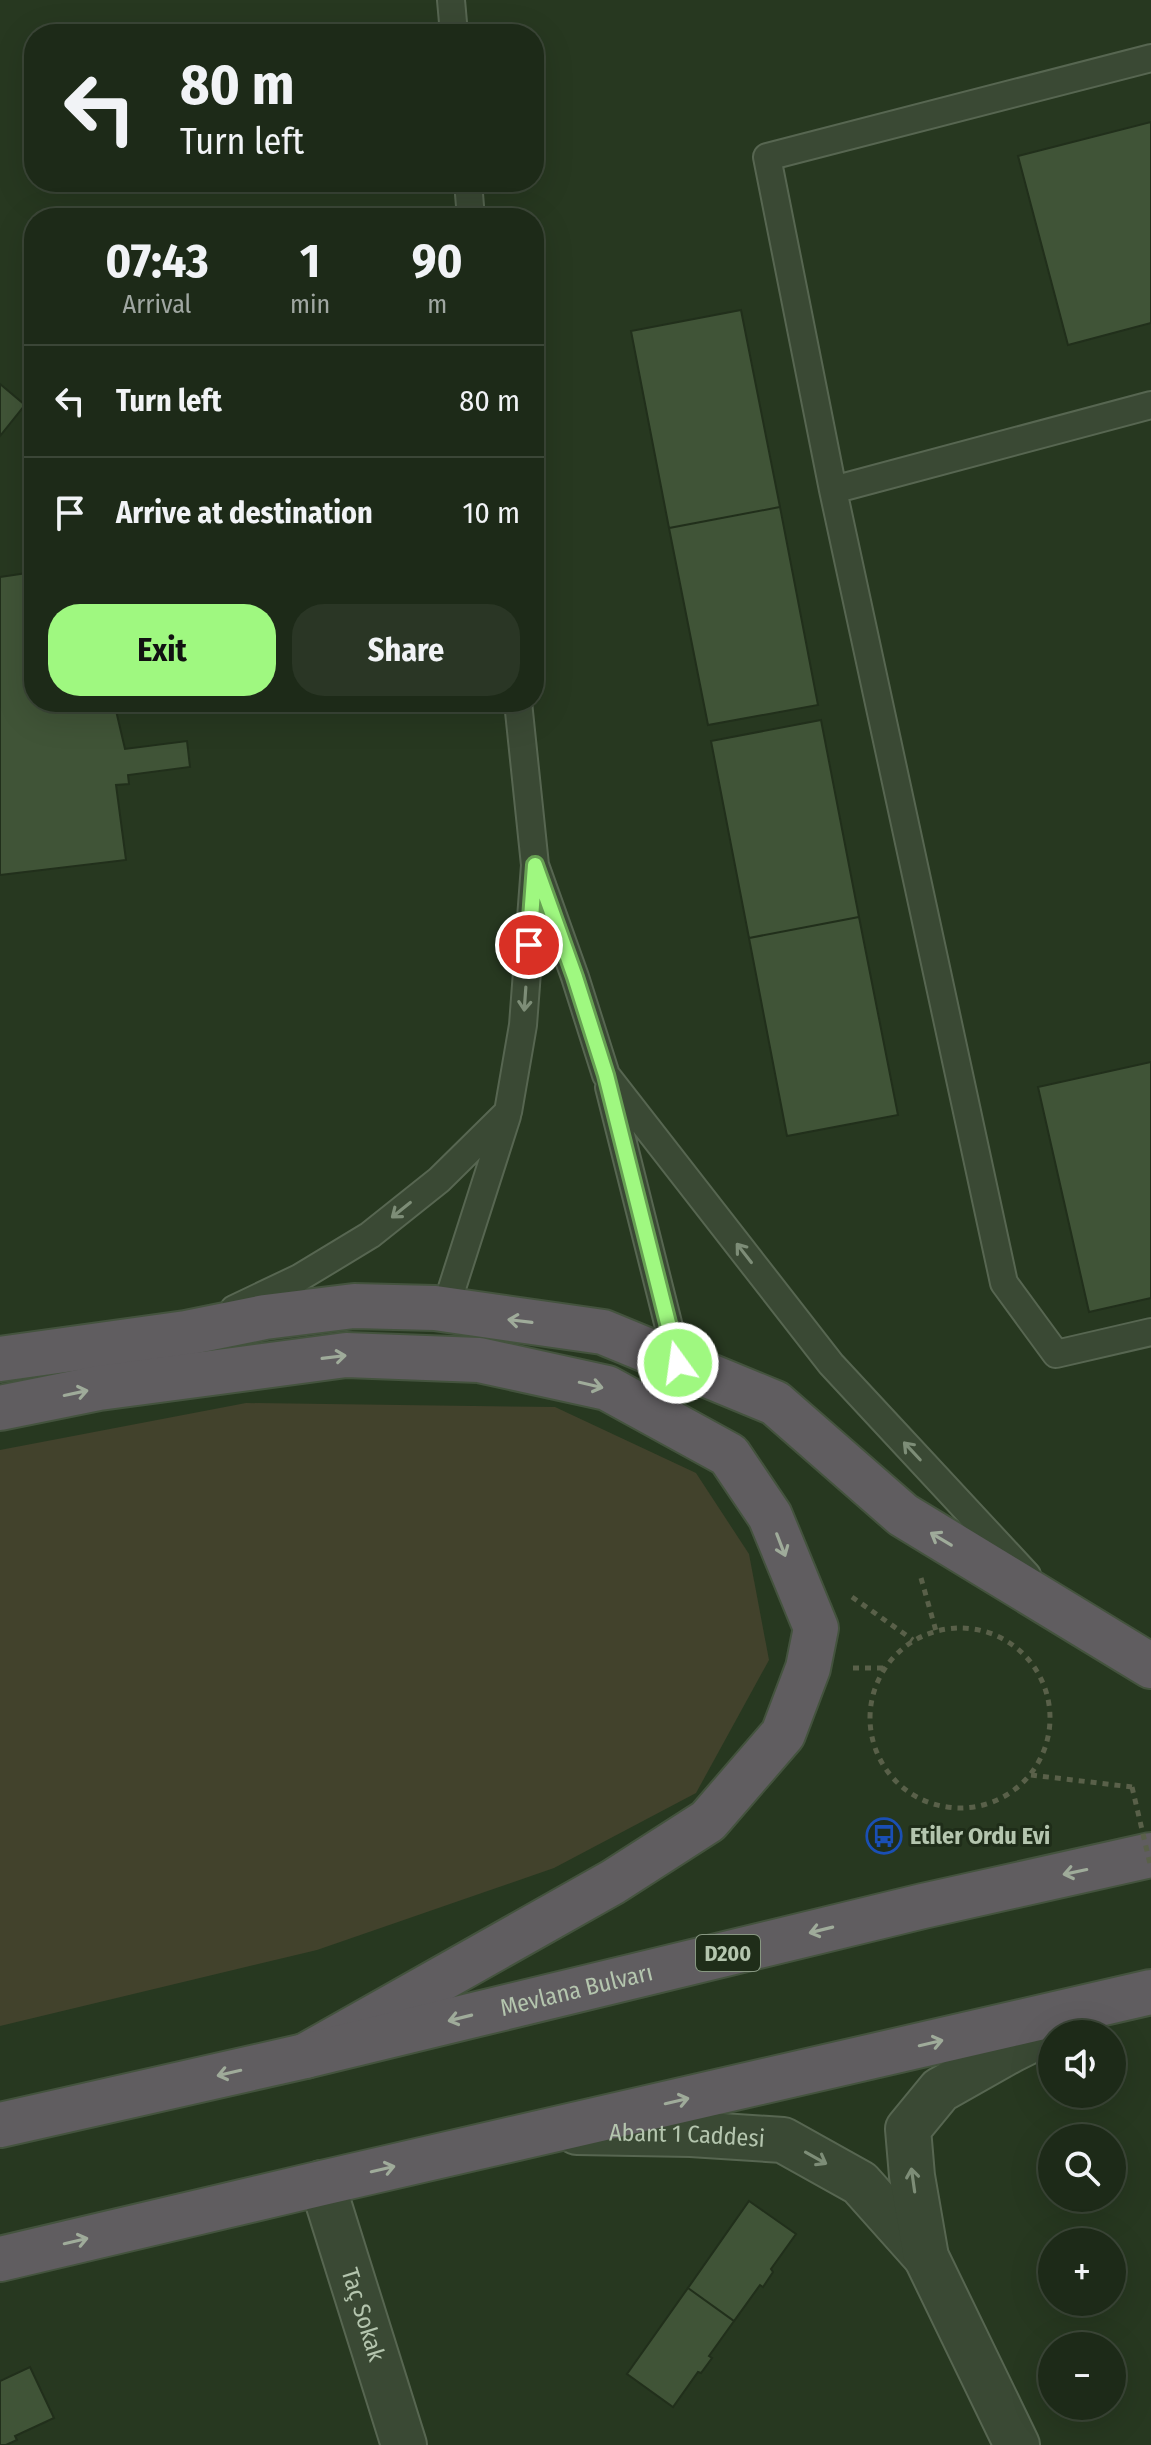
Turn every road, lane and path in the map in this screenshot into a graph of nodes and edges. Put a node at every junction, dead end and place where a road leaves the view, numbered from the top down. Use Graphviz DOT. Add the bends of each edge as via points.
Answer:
graph roads {
  1 [pos="451,0"];
  2 [pos="453,24"];
  3 [pos="1151,58"];
  4 [pos="1151,405"];
  5 [pos="833,490"];
  6 [pos="519,712"];
  7 [pos="535,865"];
  8 [pos="606,1075"];
  9 [pos="508,1112"];
  10 [pos="445,1310"];
  11 [pos="1151,1332"];
  12 [pos="186,1333"];
  13 [pos="0,1359"];
  14 [pos="678,1363"];
  15 [pos="0,1408"];
  16 [pos="1060,1611"];
  17 [pos="1151,1666"];
  18 [pos="1031,1775"];
  19 [pos="1151,1855"];
  20 [pos="1151,1868"];
  21 [pos="1151,1992"];
  22 [pos="1104,2003"];
  23 [pos="305,2056"];
  24 [pos="0,2125"];
  25 [pos="547,2131"];
  26 [pos="322,2183"];
  27 [pos="926,2257"];
  28 [pos="0,2259"];
  29 [pos="404,2445"];
  30 [pos="1017,2445"];
  1 -- 2 [label="lane"];
  3 -- 5 [label="lane" via="767,157"];
  4 -- 5 [label="lane"];
  5 -- 11 [label="lane" via="1004,1283 1056,1354"];
  6 -- 7 [label="lane"];
  7 -- 8 [label="lane"];
  7 -- 9 [label="lane, one-way" via="523,1025"];
  8 -- 14 [label="lane"];
  16 -- 8 [label="lane, one-way" via="831,1364"];
  9 -- 10 [label="lane"];
  9 -- 12 [label="lane, one-way" via="439,1180 370,1235 299,1278"];
  10 -- 12 [label="highway" via="354,1306"];
  14 -- 10 [label="highway, one-way" via="603,1332"];
  12 -- 13 [label="highway"];
  16 -- 14 [label="highway, one-way" via="903,1515 775,1403"];
  15 -- 23 [label="highway, one-way" via="99,1388 346,1355 479,1360 607,1388 729,1455 770,1516 816,1628 808,1668 774,1745 708,1821 613,1882"];
  16 -- 17 [label="highway"];
  18 -- 18 [label="path" via="1046,1749 1051,1719 1047,1690 1032,1663 1010,1642 961,1627 936,1631 913,1640 884,1668 872,1696 869,1727 878,1757 895,1782 920,1800 949,1809 980,1808 1008,1796"];
  18 -- 20 [label="path, bridge" via="1132,1787"];
  19 -- 23 [label="highway, Mevlana Bulvarı / D200, one-way"];
  21 -- 22 [label="highway"];
  25 -- 22 [label="highway, one-way"];
  27 -- 22 [label="street, Abant 1 Caddesi, one-way" via="908,2129 940,2090"];
  23 -- 24 [label="highway, Mevlana Bulvarı / D200, one-way"];
  26 -- 25 [label="highway, one-way"];
  25 -- 27 [label="street, Abant 1 Caddesi, one-way" via="783,2140 860,2183"];
  28 -- 26 [label="highway, one-way"];
  26 -- 29 [label="street, Taç Sokak"];
  27 -- 30 [label="street, Abant 1 Caddesi"];
}
